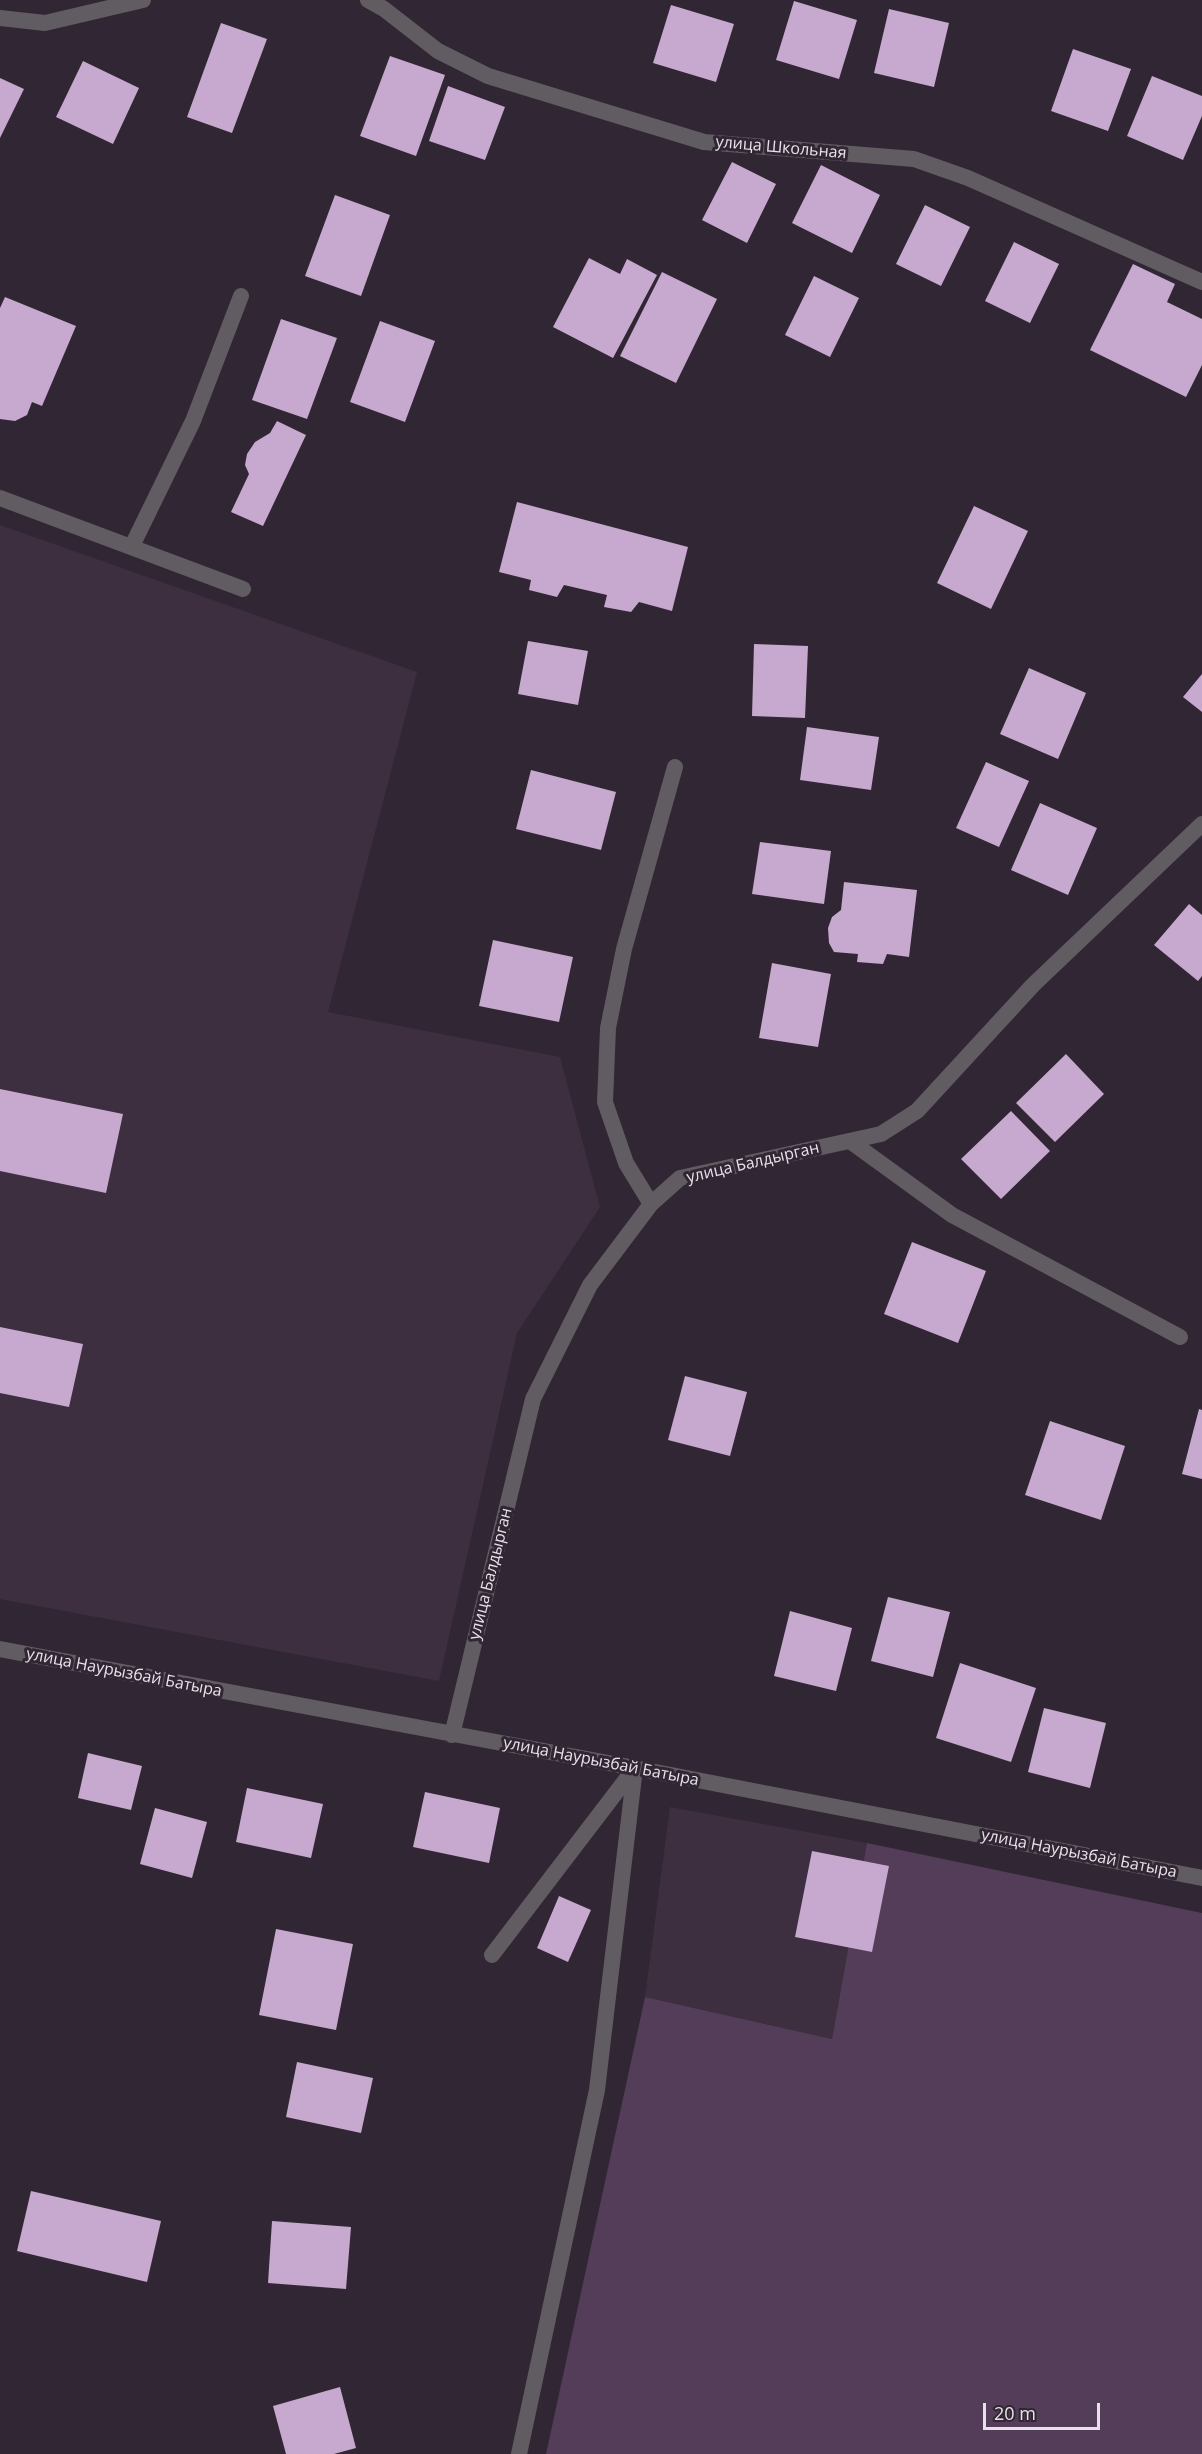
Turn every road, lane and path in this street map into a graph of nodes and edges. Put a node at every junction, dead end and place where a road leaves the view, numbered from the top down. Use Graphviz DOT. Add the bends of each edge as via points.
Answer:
graph roads {
  1 [pos="143,0"];
  2 [pos="368,0"];
  3 [pos="0,18"];
  4 [pos="1202,282"];
  5 [pos="241,296"];
  6 [pos="0,498"];
  7 [pos="132,546"];
  8 [pos="243,589"];
  9 [pos="675,767"];
  10 [pos="1202,824"];
  11 [pos="850,1140"];
  12 [pos="651,1204"];
  13 [pos="1180,1337"];
  14 [pos="0,1649"];
  15 [pos="452,1735"];
  16 [pos="635,1768"];
  17 [pos="1202,1878"];
  18 [pos="492,1955"];
  19 [pos="519,2454"];
  1 -- 3 [label="street" via="45,22"];
  2 -- 4 [label="street, улица Школьная" via="438,51 488,76 704,142 914,159 968,178"];
  5 -- 7 [label="street" via="193,421"];
  6 -- 7 [label="street"];
  7 -- 8 [label="street"];
  9 -- 12 [label="street" via="624,949 608,1028 605,1102 626,1163"];
  10 -- 11 [label="street, улица Балдырган" via="1033,985 917,1111 881,1134"];
  11 -- 12 [label="street, улица Балдырган" via="680,1178"];
  11 -- 13 [label="street" via="952,1215"];
  12 -- 15 [label="street, улица Балдырган" via="590,1285 534,1400"];
  14 -- 15 [label="street, улица Наурызбай Батыра"];
  15 -- 16 [label="street, улица Наурызбай Батыра"];
  16 -- 17 [label="street, улица Наурызбай Батыра"];
  16 -- 18 [label="street"];
  16 -- 19 [label="street" via="597,2090"];
}
